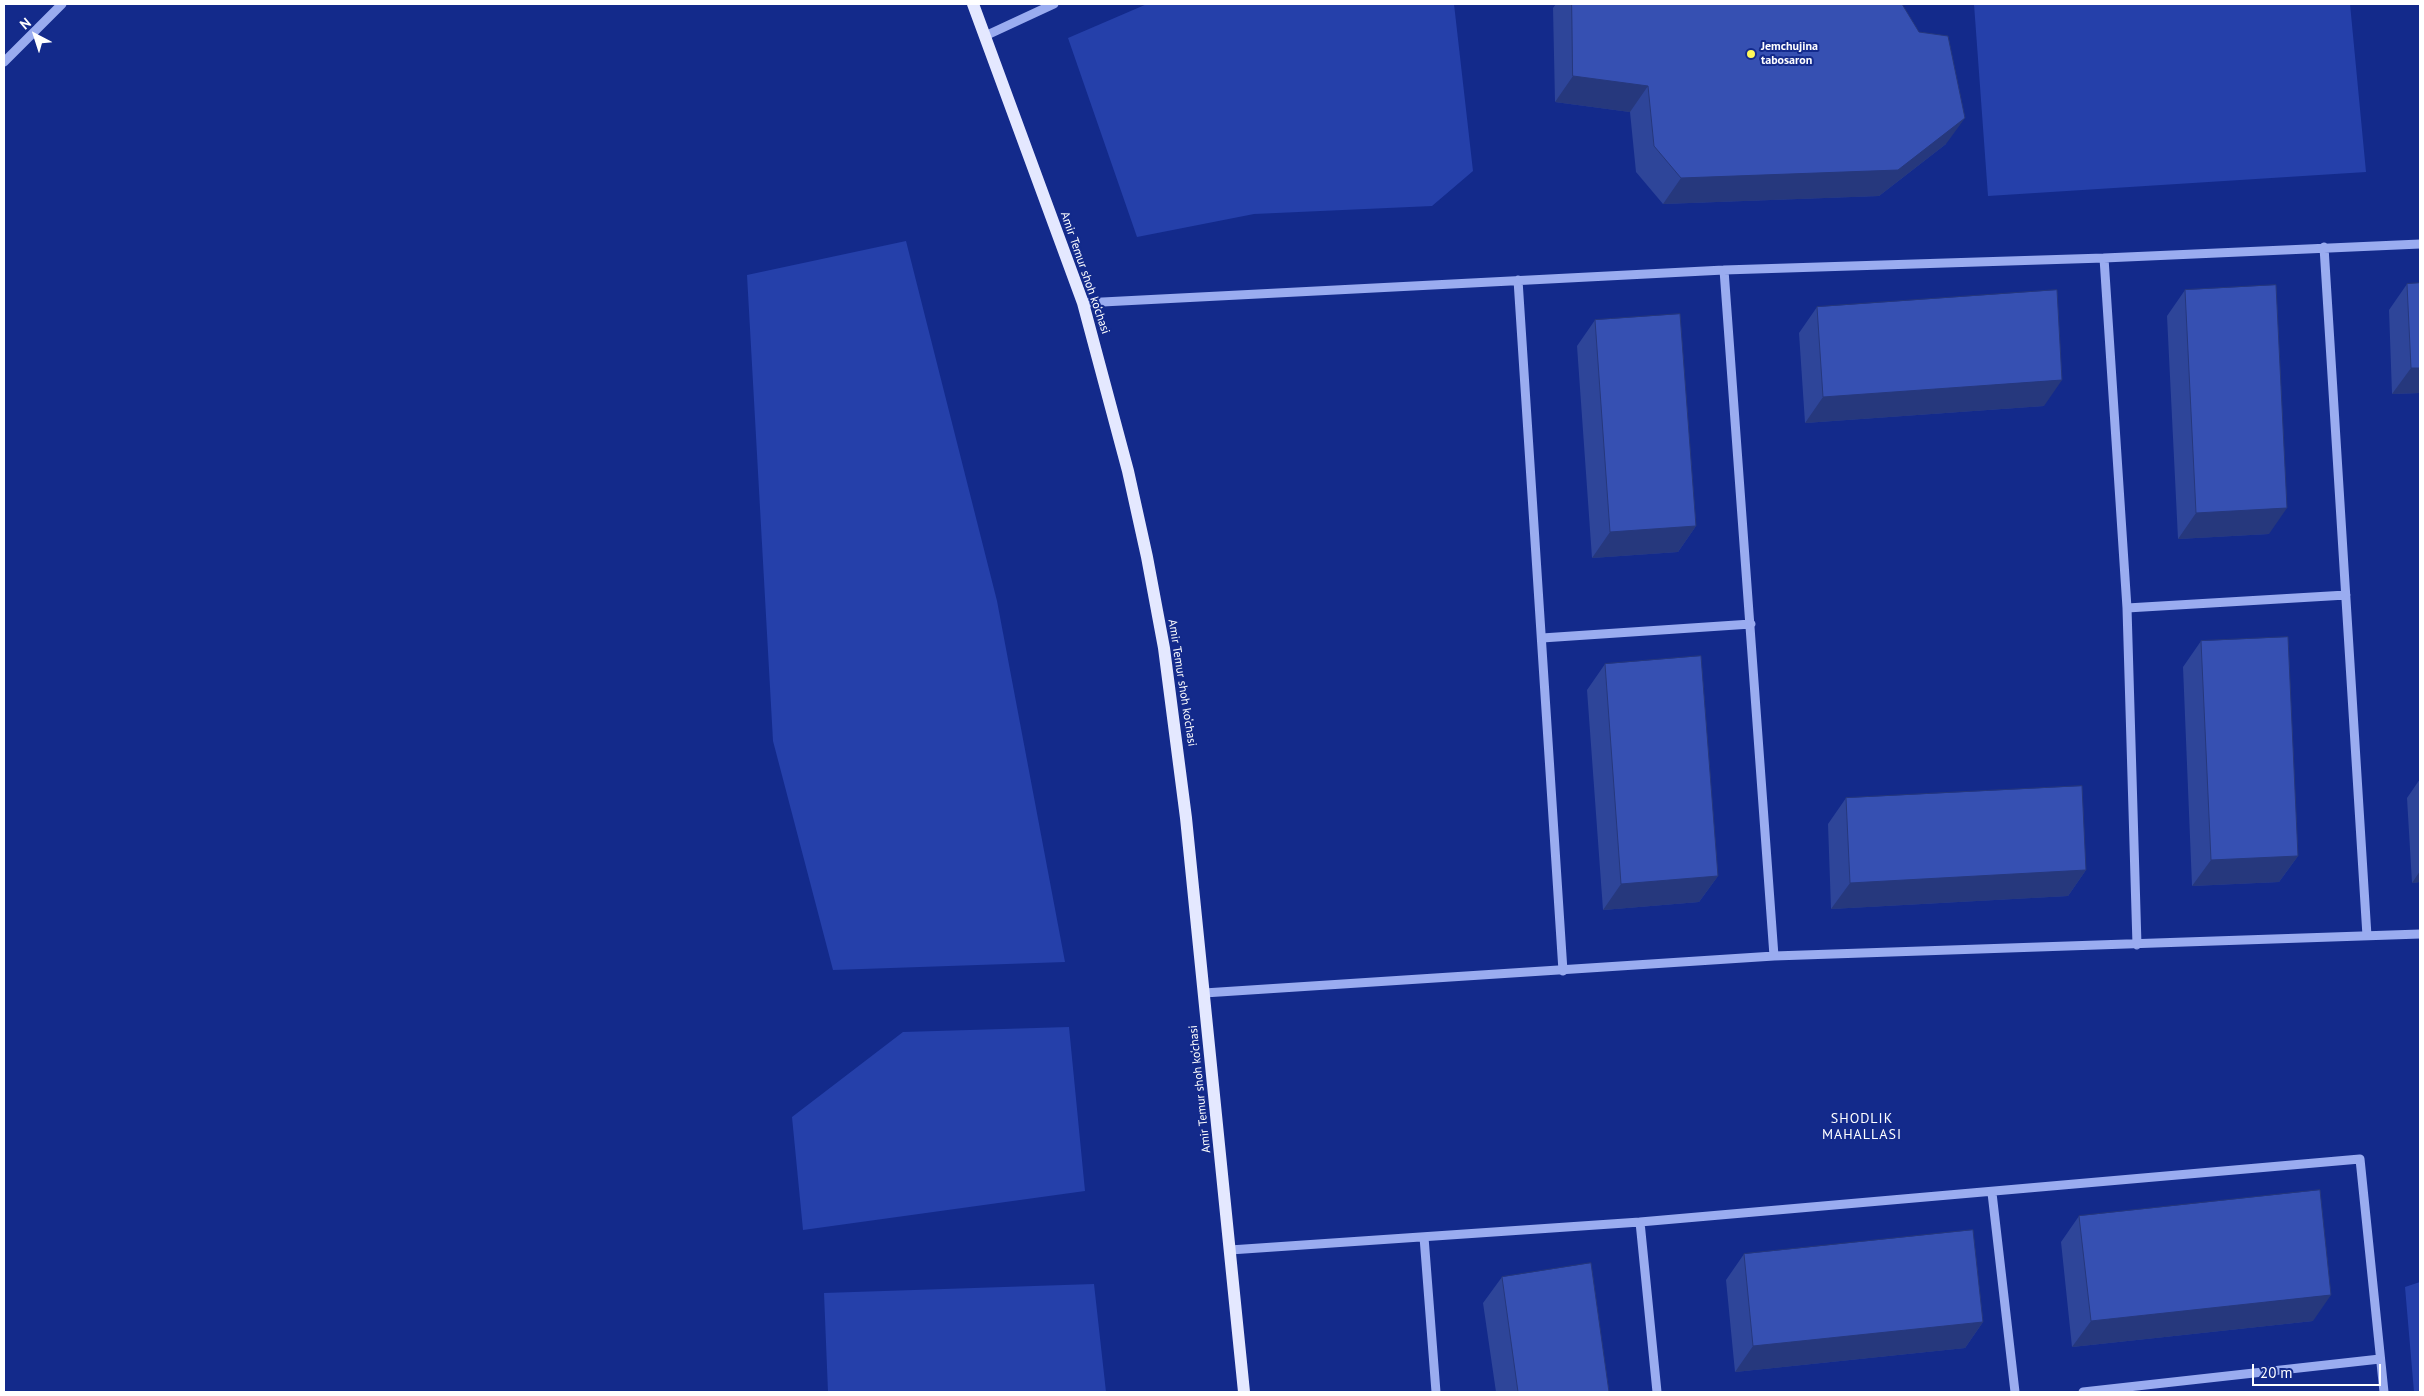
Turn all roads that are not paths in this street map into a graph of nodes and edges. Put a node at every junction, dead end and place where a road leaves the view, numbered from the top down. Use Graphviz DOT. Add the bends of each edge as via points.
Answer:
graph roads {
  1 [pos="62,4"];
  2 [pos="974,4"];
  3 [pos="1054,4"];
  4 [pos="985,36"];
  5 [pos="4,62"];
  6 [pos="2420,244"];
  7 [pos="2324,247"];
  8 [pos="2104,258"];
  9 [pos="1724,270"];
  10 [pos="1518,280"];
  11 [pos="1083,303"];
  12 [pos="2346,595"];
  13 [pos="2127,608"];
  14 [pos="1751,624"];
  15 [pos="1542,638"];
  16 [pos="2420,934"];
  17 [pos="2367,936"];
  18 [pos="2137,946"];
  19 [pos="1774,956"];
  20 [pos="1563,971"];
  21 [pos="1204,993"];
  22 [pos="1992,1193"];
  23 [pos="1640,1222"];
  24 [pos="1424,1237"];
  25 [pos="1230,1250"];
  26 [pos="2380,1360"];
  27 [pos="1244,1392"];
  28 [pos="1436,1392"];
  29 [pos="1657,1392"];
  30 [pos="2015,1392"];
  31 [pos="2083,1392"];
  32 [pos="2384,1392"];
  1 -- 5 [label="street"];
  2 -- 4 [label="main road, Amir Temur shoh ko‘chasi"];
  3 -- 4 [label="street"];
  4 -- 11 [label="main road, Amir Temur shoh ko‘chasi"];
  6 -- 7 [label="street"];
  7 -- 8 [label="street"];
  7 -- 12 [label="street"];
  8 -- 9 [label="street"];
  8 -- 13 [label="street"];
  9 -- 10 [label="street"];
  9 -- 14 [label="street"];
  10 -- 11 [label="street"];
  10 -- 15 [label="street"];
  11 -- 21 [label="main road, Amir Temur shoh ko‘chasi" via="1128,470 1164,648"];
  12 -- 13 [label="street"];
  12 -- 17 [label="street"];
  13 -- 18 [label="street"];
  14 -- 15 [label="street"];
  14 -- 19 [label="street"];
  15 -- 20 [label="street"];
  16 -- 17 [label="street"];
  17 -- 18 [label="street"];
  18 -- 19 [label="street"];
  19 -- 20 [label="street"];
  20 -- 21 [label="street"];
  21 -- 25 [label="main road, Amir Temur shoh ko‘chasi"];
  22 -- 23 [label="street"];
  22 -- 26 [label="street" via="2360,1159"];
  22 -- 30 [label="street"];
  23 -- 24 [label="street"];
  23 -- 29 [label="street"];
  24 -- 25 [label="street"];
  24 -- 28 [label="street"];
  25 -- 27 [label="main road, Amir Temur shoh ko‘chasi"];
  26 -- 31 [label="street"];
  26 -- 32 [label="street"];
}
